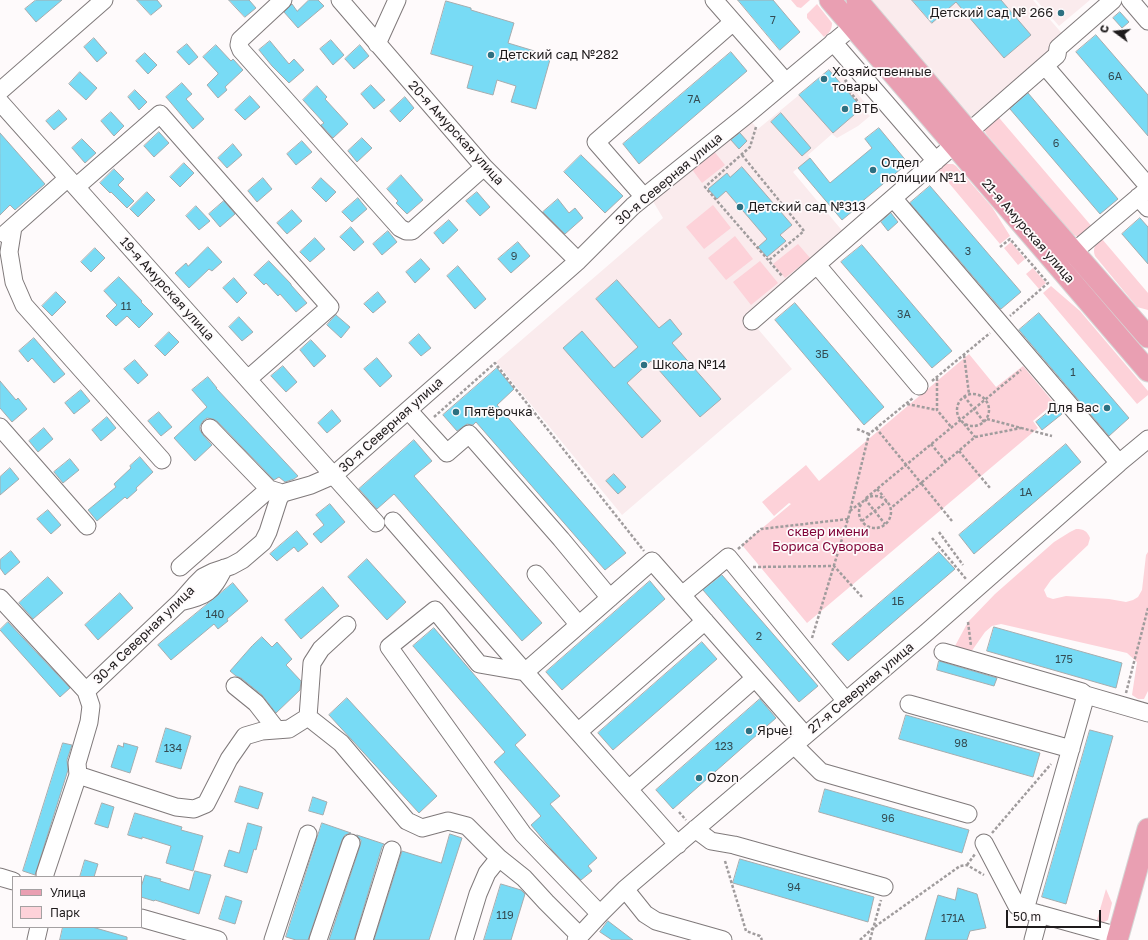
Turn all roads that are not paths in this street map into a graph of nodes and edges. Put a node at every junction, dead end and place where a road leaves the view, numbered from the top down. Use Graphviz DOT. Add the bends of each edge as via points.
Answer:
graph roads {
  1 [pos="104,0"];
  2 [pos="283,0"];
  3 [pos="340,0"];
  4 [pos="397,0"];
  5 [pos="714,0"];
  6 [pos="830,0"];
  7 [pos="1113,0"];
  8 [pos="1130,0"];
  9 [pos="866,3"];
  10 [pos="1148,21"];
  11 [pos="733,22"];
  12 [pos="853,26"];
  13 [pos="833,42"];
  14 [pos="377,44"];
  15 [pos="1051,61"];
  16 [pos="786,82"];
  17 [pos="0,91"];
  18 [pos="4,114"];
  19 [pos="969,132"];
  20 [pos="954,145"];
  21 [pos="936,161"];
  22 [pos="484,167"];
  23 [pos="72,183"];
  24 [pos="1146,195"];
  25 [pos="644,197"];
  26 [pos="893,198"];
  27 [pos="6,232"];
  28 [pos="1074,252"];
  29 [pos="578,261"];
  30 [pos="817,265"];
  31 [pos="1058,265"];
  32 [pos="752,321"];
  33 [pos="1148,337"];
  34 [pos="1148,371"];
  35 [pos="248,379"];
  36 [pos="922,387"];
  37 [pos="408,410"];
  38 [pos="0,427"];
  39 [pos="210,428"];
  40 [pos="1148,439"];
  41 [pos="162,460"];
  42 [pos="1119,463"];
  43 [pos="334,475"];
  44 [pos="276,491"];
  45 [pos="393,521"];
  46 [pos="376,523"];
  47 [pos="87,526"];
  48 [pos="180,567"];
  49 [pos="536,574"];
  50 [pos="682,595"];
  51 [pos="0,598"];
  52 [pos="610,598"];
  53 [pos="705,621"];
  54 [pos="348,625"];
  55 [pos="579,625"];
  56 [pos="943,652"];
  57 [pos="525,672"];
  58 [pos="755,678"];
  59 [pos="235,686"];
  60 [pos="86,691"];
  61 [pos="1086,695"];
  62 [pos="846,701"];
  63 [pos="909,704"];
  64 [pos="1148,713"];
  65 [pos="308,717"];
  66 [pos="277,730"];
  67 [pos="578,732"];
  68 [pos="800,740"];
  69 [pos="1067,749"];
  70 [pos="78,775"];
  71 [pos="629,789"];
  72 [pos="968,814"];
  73 [pos="695,829"];
  74 [pos="1148,829"];
  75 [pos="308,834"];
  76 [pos="351,843"];
  77 [pos="984,843"];
  78 [pos="678,845"];
  79 [pos="392,850"];
  80 [pos="499,858"];
  81 [pos="45,876"];
  82 [pos="0,877"];
  83 [pos="12,881"];
  84 [pos="884,887"];
  85 [pos="625,889"];
  86 [pos="1028,910"];
  87 [pos="600,914"];
  88 [pos="142,918"];
  89 [pos="39,928"];
  90 [pos="578,938"];
  91 [pos="1117,938"];
  92 [pos="36,940"];
  93 [pos="218,940"];
  94 [pos="273,940"];
  95 [pos="318,940"];
  96 [pos="364,940"];
  97 [pos="464,940"];
  98 [pos="724,940"];
  99 [pos="1033,940"];
  1 -- 17 [label="street"];
  2 -- 22 [label="street" via="240,40 241,50 400,228 412,231"];
  3 -- 14 [label="street, 20-я Амурская улица"];
  4 -- 14 [label="street"];
  5 -- 11 [label="street"];
  6 -- 12 [label="main road, 21-я Амурская улица"];
  7 -- 15 [label="street" via="1058,48"];
  8 -- 10 [label="street"];
  9 -- 19 [label="main road, 21-я Амурская улица"];
  11 -- 16 [label="street"];
  11 -- 25 [label="street" via="596,142"];
  12 -- 13 [label="street, 30-я Северная улица"];
  12 -- 20 [label="main road, 21-я Амурская улица"];
  13 -- 16 [label="street, 30-я Северная улица"];
  13 -- 21 [label="street"];
  14 -- 22 [label="street, 20-я Амурская улица"];
  15 -- 19 [label="street"];
  15 -- 24 [label="street"];
  16 -- 25 [label="street, 30-я Северная улица"];
  18 -- 23 [label="street, 19-я Амурская улица"];
  19 -- 20 [label="street"];
  19 -- 28 [label="main road, 21-я Амурская улица"];
  20 -- 21 [label="street"];
  20 -- 31 [label="main road, 21-я Амурская улица"];
  21 -- 26 [label="street"];
  22 -- 29 [label="street, 20-я Амурская улица"];
  23 -- 27 [label="street"];
  23 -- 35 [label="street, 19-я Амурская улица"];
  23 -- 35 [label="street" via="160,114 330,307"];
  24 -- 28 [label="street"];
  25 -- 29 [label="street, 30-я Северная улица"];
  26 -- 30 [label="street"];
  26 -- 42 [label="street"];
  27 -- 41 [label="street" via="14,282 24,305"];
  28 -- 31 [label="street"];
  28 -- 33 [label="main road, 21-я Амурская улица"];
  29 -- 37 [label="street, 30-я Северная улица"];
  30 -- 32 [label="street"];
  30 -- 36 [label="street"];
  31 -- 34 [label="main road, 21-я Амурская улица"];
  35 -- 43 [label="street, 19-я Амурская улица"];
  37 -- 43 [label="street, 30-я Северная улица"];
  37 -- 52 [label="street" via="447,453 469,434"];
  38 -- 47 [label="street"];
  39 -- 44 [label="street"];
  40 -- 42 [label="street, 27-я Северная улица"];
  42 -- 62 [label="street, 27-я Северная улица"];
  43 -- 44 [label="street, 30-я Северная улица" via="311,485"];
  43 -- 46 [label="street, 19-я Амурская улица"];
  44 -- 48 [label="street"];
  44 -- 60 [label="street, 30-я Северная улица" via="279,498 263,542 242,560 203,577"];
  45 -- 57 [label="street"];
  49 -- 55 [label="street"];
  50 -- 52 [label="street" via="652,561"];
  50 -- 53 [label="street"];
  50 -- 62 [label="street" via="733,562"];
  51 -- 60 [label="street"];
  52 -- 55 [label="street"];
  53 -- 58 [label="street"];
  53 -- 67 [label="street"];
  54 -- 65 [label="street" via="320,649 312,663"];
  55 -- 57 [label="street"];
  56 -- 61 [label="street"];
  57 -- 67 [label="street"];
  57 -- 87 [label="street" via="479,664 434,610 389,647 523,834"];
  58 -- 68 [label="street"];
  58 -- 71 [label="street"];
  59 -- 66 [label="street" via="256,704"];
  60 -- 70 [label="street, 30-я Северная улица" via="91,706 77,763"];
  61 -- 64 [label="street"];
  61 -- 69 [label="street"];
  62 -- 68 [label="street, 27-я Северная улица"];
  63 -- 69 [label="street"];
  65 -- 66 [label="street" via="289,729"];
  65 -- 80 [label="street" via="341,743 407,821 422,828 448,821 467,826"];
  66 -- 70 [label="street" via="246,736 229,759 206,804 194,809 176,808"];
  67 -- 71 [label="street"];
  68 -- 72 [label="street" via="821,772"];
  68 -- 73 [label="street, 27-я Северная улица"];
  69 -- 86 [label="street"];
  70 -- 81 [label="street, 30-я Северная улица"];
  71 -- 78 [label="street"];
  73 -- 78 [label="street, 27-я Северная улица"];
  73 -- 84 [label="street" via="711,841 734,845"];
  74 -- 91 [label="main road"];
  75 -- 94 [label="street"];
  76 -- 95 [label="street"];
  77 -- 86 [label="street"];
  78 -- 85 [label="street, 27-я Северная улица"];
  79 -- 96 [label="street"];
  80 -- 90 [label="street" via="524,878"];
  80 -- 97 [label="street" via="478,894"];
  82 -- 83 [label="street"];
  85 -- 87 [label="street, 27-я Северная улица"];
  85 -- 98 [label="street" via="645,914 656,921"];
  86 -- 91 [label="street"];
  86 -- 99 [label="street"];
  87 -- 90 [label="street, 27-я Северная улица"];
  88 -- 93 [label="street"];
  89 -- 92 [label="street"];
}
